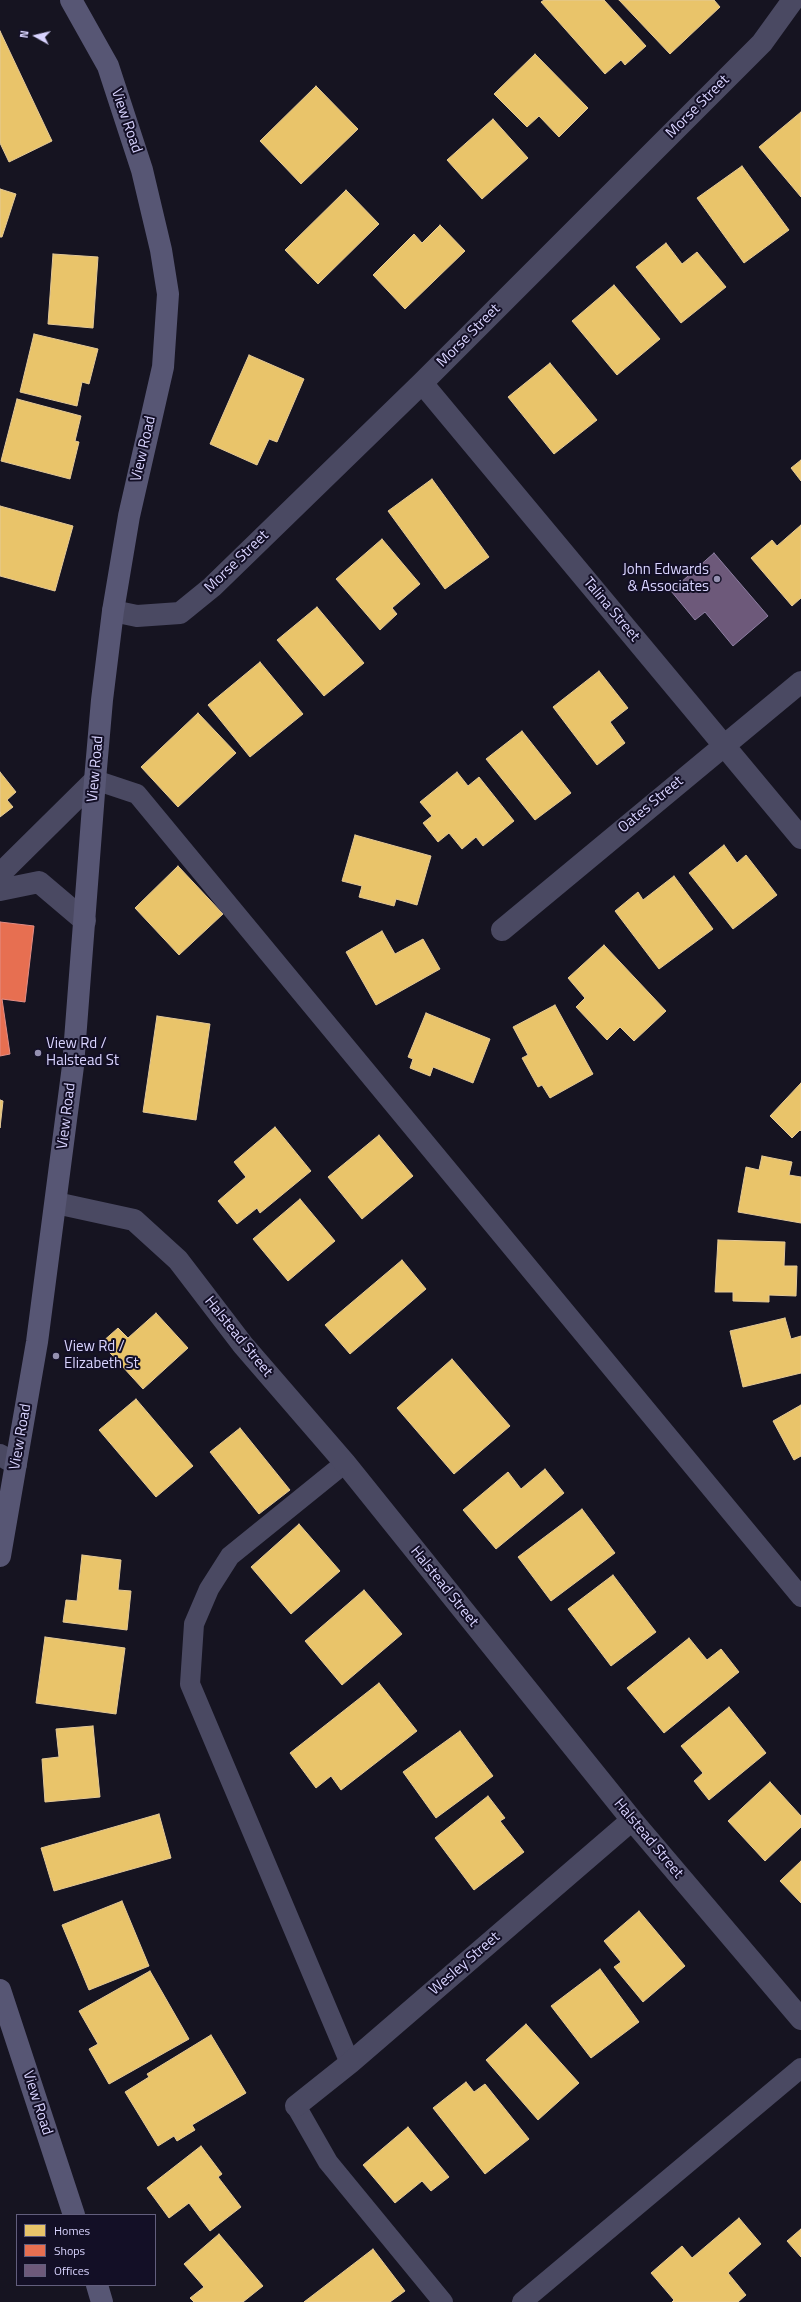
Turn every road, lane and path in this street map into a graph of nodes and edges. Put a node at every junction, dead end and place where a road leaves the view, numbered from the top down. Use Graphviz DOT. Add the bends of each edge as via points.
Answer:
graph roads {
  1 [pos="71,0"];
  2 [pos="793,0"];
  3 [pos="422,383"];
  4 [pos="113,611"];
  5 [pos="801,682"];
  6 [pos="724,745"];
  7 [pos="95,780"];
  8 [pos="801,838"];
  9 [pos="0,874"];
  10 [pos="0,890"];
  11 [pos="85,921"];
  12 [pos="502,930"];
  13 [pos="56,1203"];
  14 [pos="8,1460"];
  15 [pos="345,1463"];
  16 [pos="0,1556"];
  17 [pos="801,1597"];
  18 [pos="632,1820"];
  19 [pos="0,1990"];
  20 [pos="801,2019"];
  21 [pos="350,2063"];
  22 [pos="801,2068"];
  23 [pos="296,2106"];
  24 [pos="74,2214"];
  25 [pos="97,2286"];
  26 [pos="102,2302"];
  27 [pos="443,2302"];
  28 [pos="522,2302"];
  1 -- 4 [label="street, View Road" via="108,66 142,170 161,250 168,294 163,367 129,516"];
  2 -- 3 [label="street, Morse Street" via="762,43"];
  3 -- 4 [label="street, Morse Street" via="212,587 180,613 137,616"];
  3 -- 6 [label="street, Talina Street"];
  4 -- 7 [label="street, View Road"];
  5 -- 6 [label="street, Oates Street"];
  6 -- 8 [label="street, Talina Street"];
  6 -- 12 [label="street, Oates Street"];
  7 -- 9 [label="street"];
  7 -- 11 [label="street, View Road"];
  7 -- 17 [label="lane" via="137,794"];
  10 -- 11 [label="street" via="39,882"];
  11 -- 13 [label="street, View Road" via="73,1066"];
  13 -- 14 [label="street, View Road" via="37,1342"];
  13 -- 15 [label="street, Halstead Street" via="134,1220 178,1260 243,1345"];
  14 -- 16 [label="street, View Road"];
  15 -- 18 [label="street, Halstead Street"];
  15 -- 21 [label="lane" via="230,1556 209,1589 194,1624 190,1684"];
  18 -- 20 [label="street, Halstead Street"];
  18 -- 21 [label="street, Wesley Street"];
  19 -- 24 [label="street, View Road"];
  21 -- 23 [label="street, Wesley Street"];
  22 -- 28 [label="lane"];
  23 -- 27 [label="lane" via="328,2162"];
  25 -- 26 [label="street"];
}
